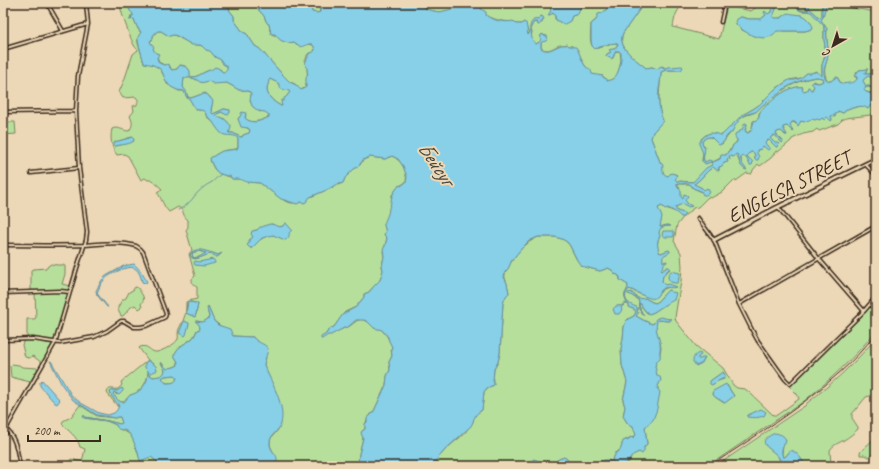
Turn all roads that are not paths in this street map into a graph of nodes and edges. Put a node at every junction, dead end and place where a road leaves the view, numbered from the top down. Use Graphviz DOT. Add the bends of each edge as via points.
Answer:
graph roads {
  1 [pos="47,3"];
  2 [pos="86,3"];
  3 [pos="726,3"];
  4 [pos="721,22"];
  5 [pos="88,24"];
  6 [pos="63,31"];
  7 [pos="3,49"];
  8 [pos="76,111"];
  9 [pos="3,112"];
  10 [pos="876,159"];
  11 [pos="865,164"];
  12 [pos="79,168"];
  13 [pos="31,173"];
  14 [pos="876,175"];
  15 [pos="778,207"];
  16 [pos="698,218"];
  17 [pos="876,226"];
  18 [pos="714,240"];
  19 [pos="3,245"];
  20 [pos="85,245"];
  21 [pos="819,259"];
  22 [pos="70,292"];
  23 [pos="3,293"];
  24 [pos="876,298"];
  25 [pos="739,304"];
  26 [pos="864,311"];
  27 [pos="3,340"];
  28 [pos="54,343"];
  29 [pos="3,420"];
  30 [pos="7,428"];
  31 [pos="3,432"];
  32 [pos="20,466"];
  1 -- 6 [label="street"];
  2 -- 5 [label="street"];
  3 -- 4 [label="street"];
  5 -- 6 [label="street"];
  5 -- 8 [label="street" via="78,76"];
  6 -- 7 [label="street"];
  8 -- 9 [label="street"];
  8 -- 12 [label="street"];
  10 -- 11 [label="street, ENGELSA STREET"];
  11 -- 14 [label="street"];
  11 -- 15 [label="street, ENGELSA STREET"];
  12 -- 13 [label="street"];
  12 -- 20 [label="street" via="87,232"];
  15 -- 18 [label="street, ENGELSA STREET"];
  15 -- 21 [label="street"];
  16 -- 18 [label="street"];
  17 -- 21 [label="street"];
  18 -- 25 [label="street"];
  19 -- 20 [label="street"];
  20 -- 22 [label="street"];
  20 -- 28 [label="street" via="119,244 141,249 166,316 140,328 121,321 94,337"];
  21 -- 25 [label="street"];
  21 -- 26 [label="street"];
  22 -- 23 [label="street"];
  22 -- 28 [label="street"];
  24 -- 26 [label="street"];
  25 -- 26 [label="street" via="758,341 790,384"];
  27 -- 28 [label="street" via="32,339"];
  28 -- 30 [label="street"];
  29 -- 30 [label="street"];
  30 -- 31 [label="street"];
  30 -- 32 [label="street" via="18,451"];
}
